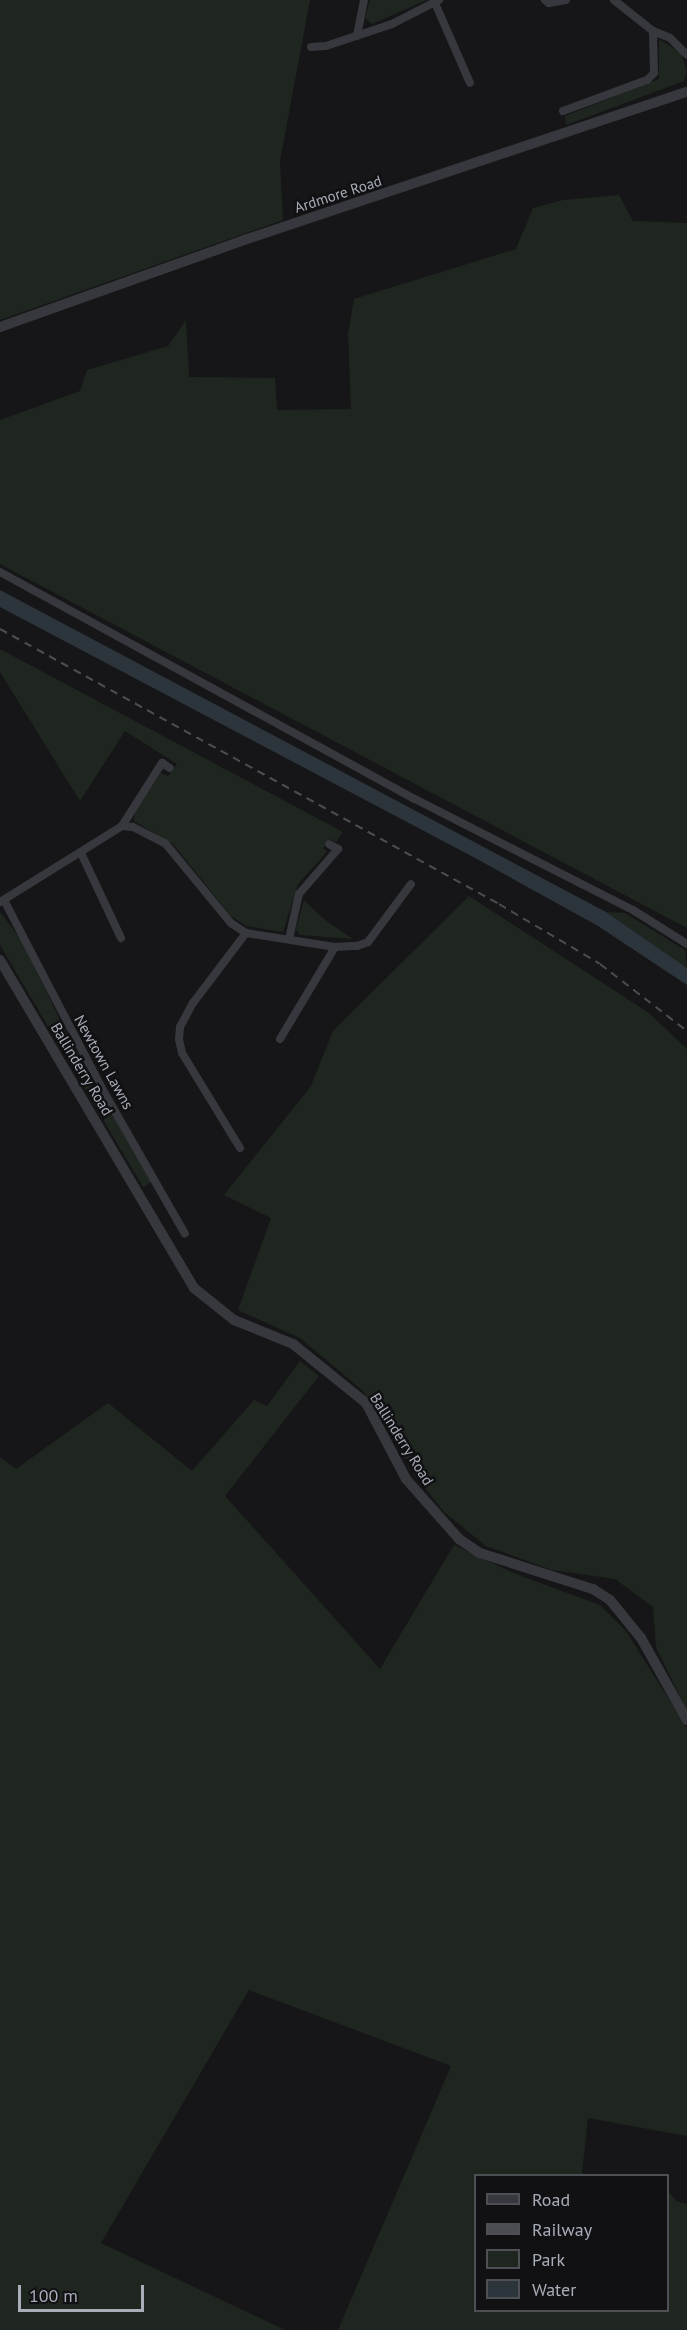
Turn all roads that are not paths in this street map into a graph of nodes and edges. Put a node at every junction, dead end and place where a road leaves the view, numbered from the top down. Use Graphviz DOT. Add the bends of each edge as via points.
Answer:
graph roads {
  1 [pos="364,0"];
  2 [pos="545,0"];
  3 [pos="566,0"];
  4 [pos="614,0"];
  5 [pos="437,2"];
  6 [pos="653,32"];
  7 [pos="357,36"];
  8 [pos="311,47"];
  9 [pos="687,55"];
  10 [pos="470,83"];
  11 [pos="687,92"];
  12 [pos="563,111"];
  13 [pos="0,327"];
  14 [pos="0,572"];
  15 [pos="170,768"];
  16 [pos="122,826"];
  17 [pos="329,844"];
  18 [pos="81,853"];
  19 [pos="411,884"];
  20 [pos="2,901"];
  21 [pos="246,933"];
  22 [pos="120,938"];
  23 [pos="289,939"];
  24 [pos="687,945"];
  25 [pos="335,947"];
  26 [pos="0,960"];
  27 [pos="280,1039"];
  28 [pos="240,1148"];
  29 [pos="185,1234"];
  30 [pos="687,1720"];
  1 -- 7 [label="street"];
  2 -- 3 [label="street"];
  4 -- 6 [label="street"];
  5 -- 7 [label="street"];
  5 -- 10 [label="street"];
  6 -- 9 [label="street" via="670,38"];
  6 -- 12 [label="street" via="654,73 647,80"];
  7 -- 8 [label="street"];
  11 -- 13 [label="street, Ardmore Road" via="244,240"];
  14 -- 24 [label="street" via="415,799 633,910"];
  15 -- 16 [label="street, Newtown Lawns" via="162,763"];
  16 -- 18 [label="street, Newtown Lawns"];
  16 -- 21 [label="street" via="133,827 165,843 231,923"];
  17 -- 23 [label="street" via="338,849 303,888"];
  18 -- 20 [label="street, Newtown Lawns"];
  18 -- 22 [label="street"];
  19 -- 25 [label="street" via="368,942"];
  20 -- 29 [label="street, Newtown Lawns"];
  21 -- 23 [label="street"];
  21 -- 28 [label="street" via="193,1003 180,1027 179,1039 182,1053"];
  23 -- 25 [label="street"];
  25 -- 27 [label="street"];
  26 -- 30 [label="street, Ballinderry Road" via="194,1288 234,1320 293,1344 366,1403 406,1479 459,1539 480,1553 593,1589 610,1600 641,1638"];
}
